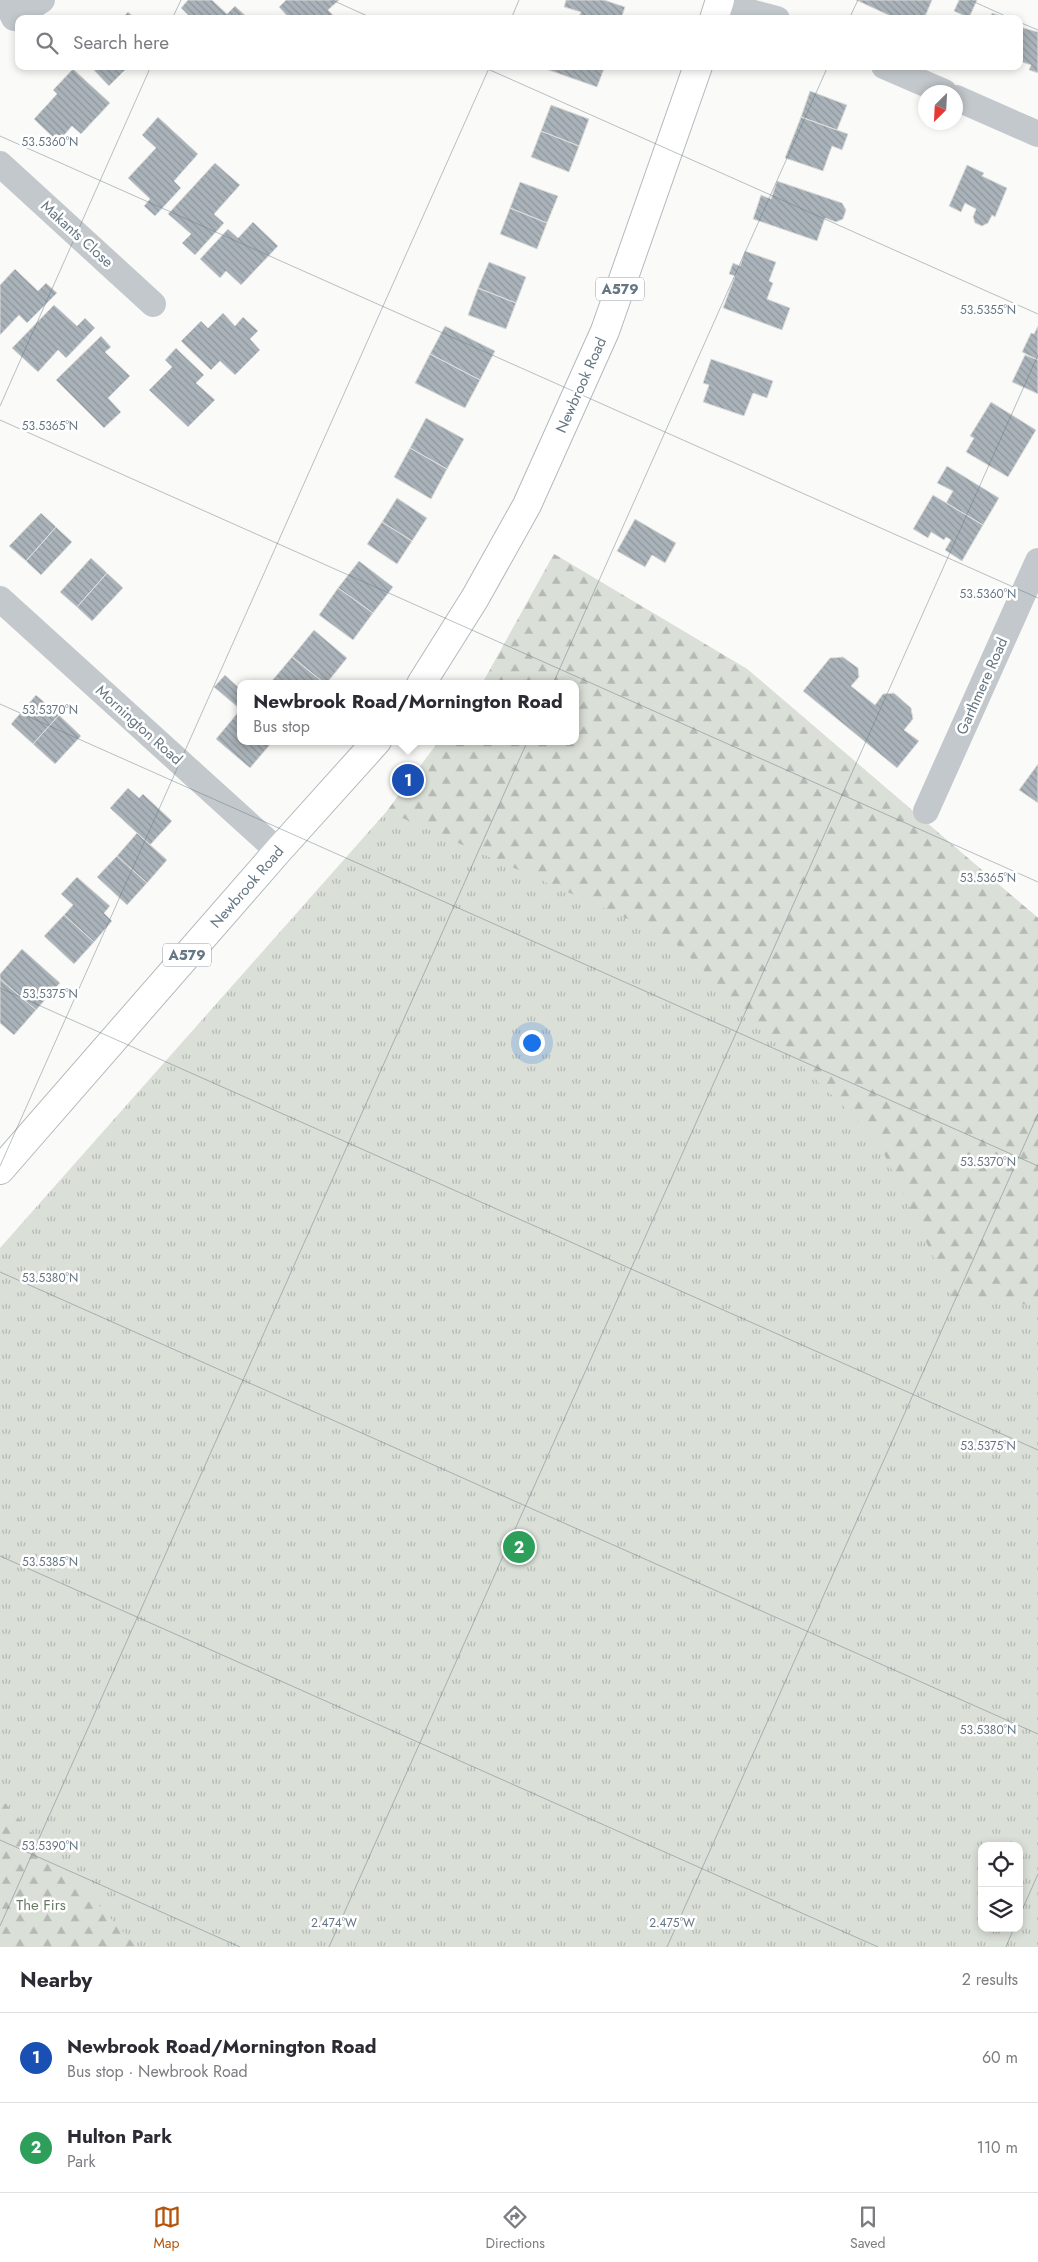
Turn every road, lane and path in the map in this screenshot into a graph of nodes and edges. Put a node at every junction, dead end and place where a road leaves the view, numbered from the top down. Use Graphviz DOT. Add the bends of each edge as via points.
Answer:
graph roads {
  1 [pos="42,0"];
  2 [pos="718,8"];
  3 [pos="756,15"];
  4 [pos="6,17"];
  5 [pos="697,70"];
  6 [pos="893,70"];
  7 [pos="928,85"];
  8 [pos="963,101"];
  9 [pos="1038,134"];
  10 [pos="0,164"];
  11 [pos="153,304"];
  12 [pos="1038,561"];
  13 [pos="0,599"];
  14 [pos="424,680"];
  15 [pos="373,745"];
  16 [pos="926,811"];
  17 [pos="278,851"];
  18 [pos="0,1170"];
  1 -- 4 [label="street"];
  2 -- 3 [label="street"];
  5 -- 14 [label="highway, Newbrook Road / A579" via="605,331 527,505 475,598"];
  6 -- 7 [label="street"];
  8 -- 9 [label="street"];
  10 -- 11 [label="street, Makants Close"];
  12 -- 16 [label="street, Garthmere Road"];
  13 -- 17 [label="street, Mornington Road"];
  15 -- 17 [label="highway, Newbrook Road / A579"];
  17 -- 18 [label="highway, Newbrook Road / A579"];
}
